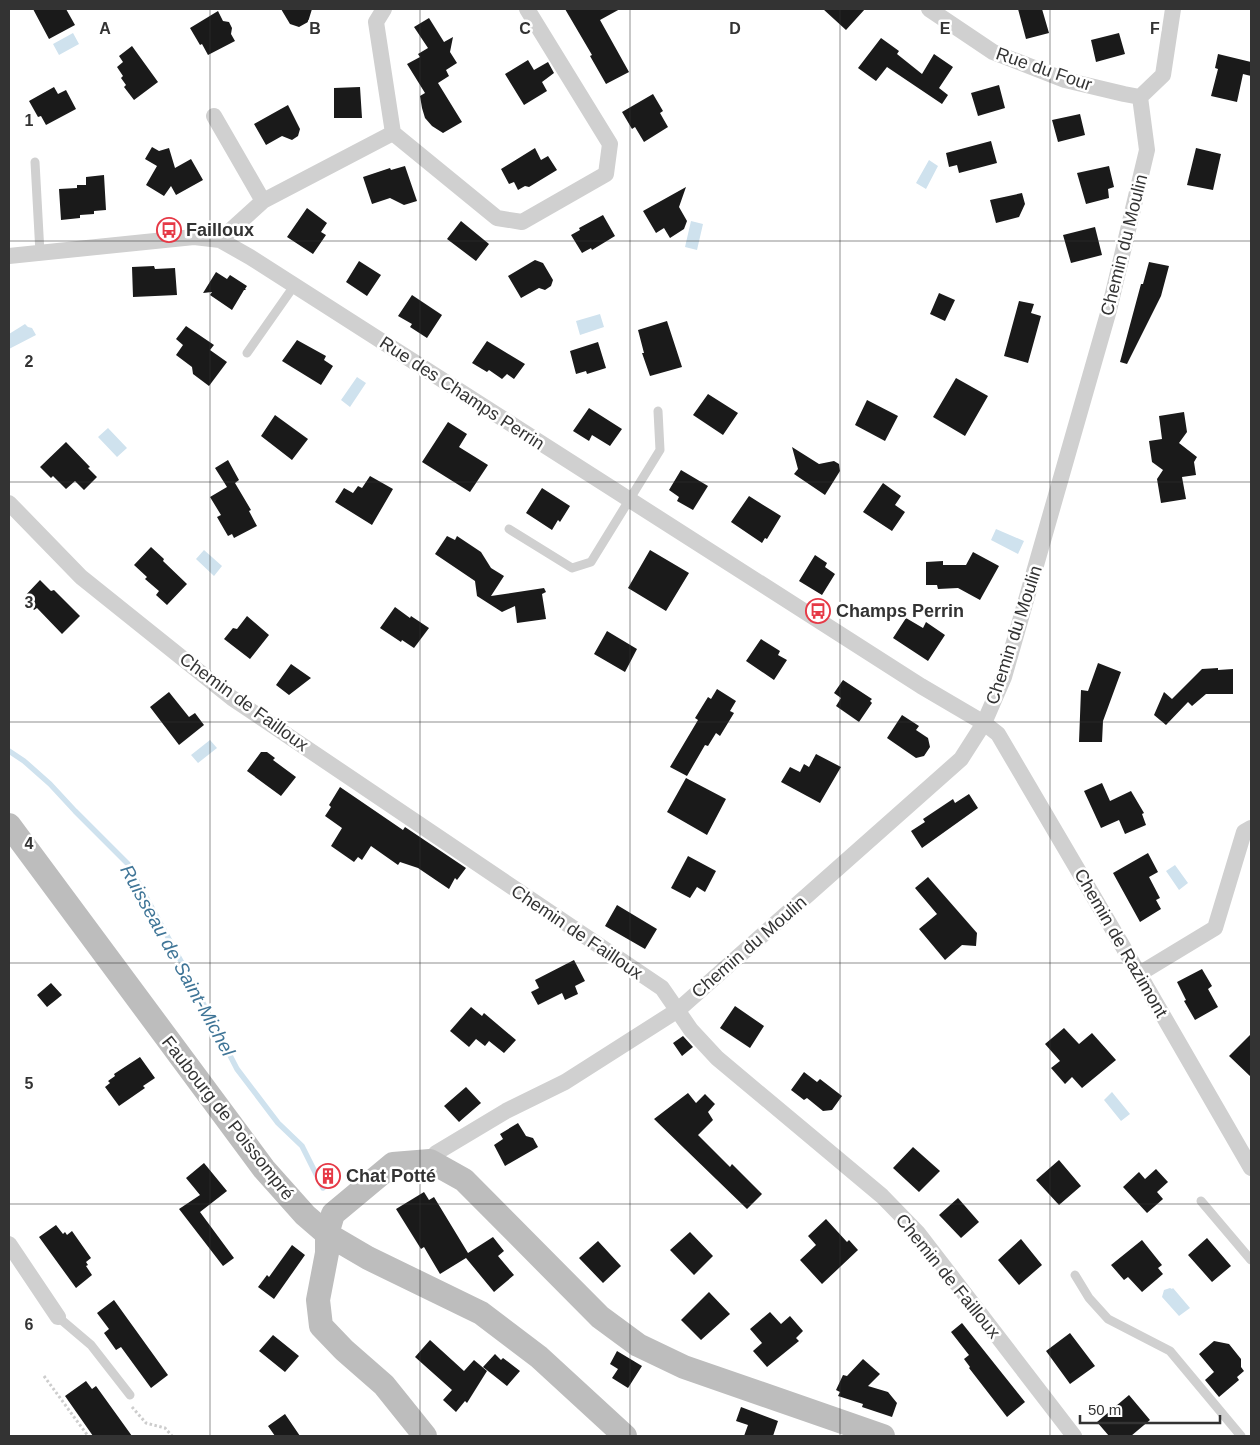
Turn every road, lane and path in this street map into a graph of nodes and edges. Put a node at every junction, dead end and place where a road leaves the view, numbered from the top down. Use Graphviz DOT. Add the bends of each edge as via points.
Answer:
graph roads {
  1 [pos="384,9"];
  2 [pos="527,9"];
  3 [pos="929,9"];
  4 [pos="1173,9"];
  5 [pos="1140,97"];
  6 [pos="214,116"];
  7 [pos="393,134"];
  8 [pos="35,162"];
  9 [pos="264,201"];
  10 [pos="220,240"];
  11 [pos="40,253"];
  12 [pos="9,256"];
  13 [pos="294,286"];
  14 [pos="247,354"];
  15 [pos="658,411"];
  16 [pos="630,500"];
  17 [pos="9,503"];
  18 [pos="509,529"];
  19 [pos="984,723"];
  20 [pos="9,825"];
  21 [pos="1251,828"];
  22 [pos="1139,974"];
  23 [pos="678,1010"];
  24 [pos="1249,1160"];
  25 [pos="430,1161"];
  26 [pos="1201,1201"];
  27 [pos="327,1234"];
  28 [pos="9,1244"];
  29 [pos="1251,1260"];
  30 [pos="1075,1276"];
  31 [pos="58,1317"];
  32 [pos="44,1376"];
  33 [pos="130,1395"];
  34 [pos="88,1436"];
  35 [pos="172,1436"];
  36 [pos="425,1436"];
  37 [pos="625,1436"];
  38 [pos="883,1436"];
  39 [pos="1074,1436"];
  40 [pos="1241,1436"];
  1 -- 7 [label="street" via="376,22"];
  2 -- 7 [label="street" via="610,144 606,174 522,222 497,218"];
  3 -- 5 [label="street, Rue du Four" via="993,52 1065,80"];
  4 -- 5 [label="street" via="1163,75"];
  5 -- 19 [label="street, Chemin du Moulin" via="1147,150 1109,310 1004,677"];
  6 -- 9 [label="street"];
  7 -- 9 [label="street"];
  8 -- 11 [label="lane"];
  9 -- 10 [label="street"];
  10 -- 11 [label="street, Rue des Champs Perrin" via="194,237"];
  10 -- 13 [label="street, Rue des Champs Perrin"];
  11 -- 12 [label="street, Rue des Champs Perrin"];
  13 -- 14 [label="lane"];
  13 -- 16 [label="street, Rue des Champs Perrin"];
  15 -- 16 [label="lane" via="660,450"];
  16 -- 18 [label="lane" via="591,562 572,568"];
  16 -- 19 [label="street, Rue des Champs Perrin"];
  17 -- 23 [label="street, Chemin de Failloux" via="81,577 232,698 662,988"];
  19 -- 22 [label="street, Chemin de Razimont" via="998,734"];
  19 -- 23 [label="street, Chemin du Moulin" via="961,759"];
  20 -- 27 [label="street, Faubourg de Poissompré" via="264,1169 305,1215"];
  21 -- 22 [label="street" via="1244,832 1215,928"];
  22 -- 24 [label="street, Chemin de Razimont"];
  23 -- 25 [label="street, Chemin du Moulin" via="565,1082 506,1110 436,1153"];
  23 -- 39 [label="street, Chemin de Failloux" via="691,1030 717,1058 882,1196 918,1234"];
  25 -- 27 [label="street" via="393,1164 333,1214"];
  25 -- 38 [label="street" via="464,1180 600,1317 638,1346 684,1368"];
  26 -- 29 [label="lane"];
  27 -- 36 [label="street" via="318,1300 321,1326 384,1385"];
  27 -- 37 [label="street, Faubourg de Poissompré" via="368,1258 481,1313 539,1357"];
  28 -- 31 [label="street"];
  30 -- 40 [label="lane" via="1108,1319 1170,1351"];
  31 -- 33 [label="lane" via="91,1345"];
  32 -- 34 [label="path"];
  33 -- 35 [label="path" via="128,1402 146,1423 165,1428"];
}
